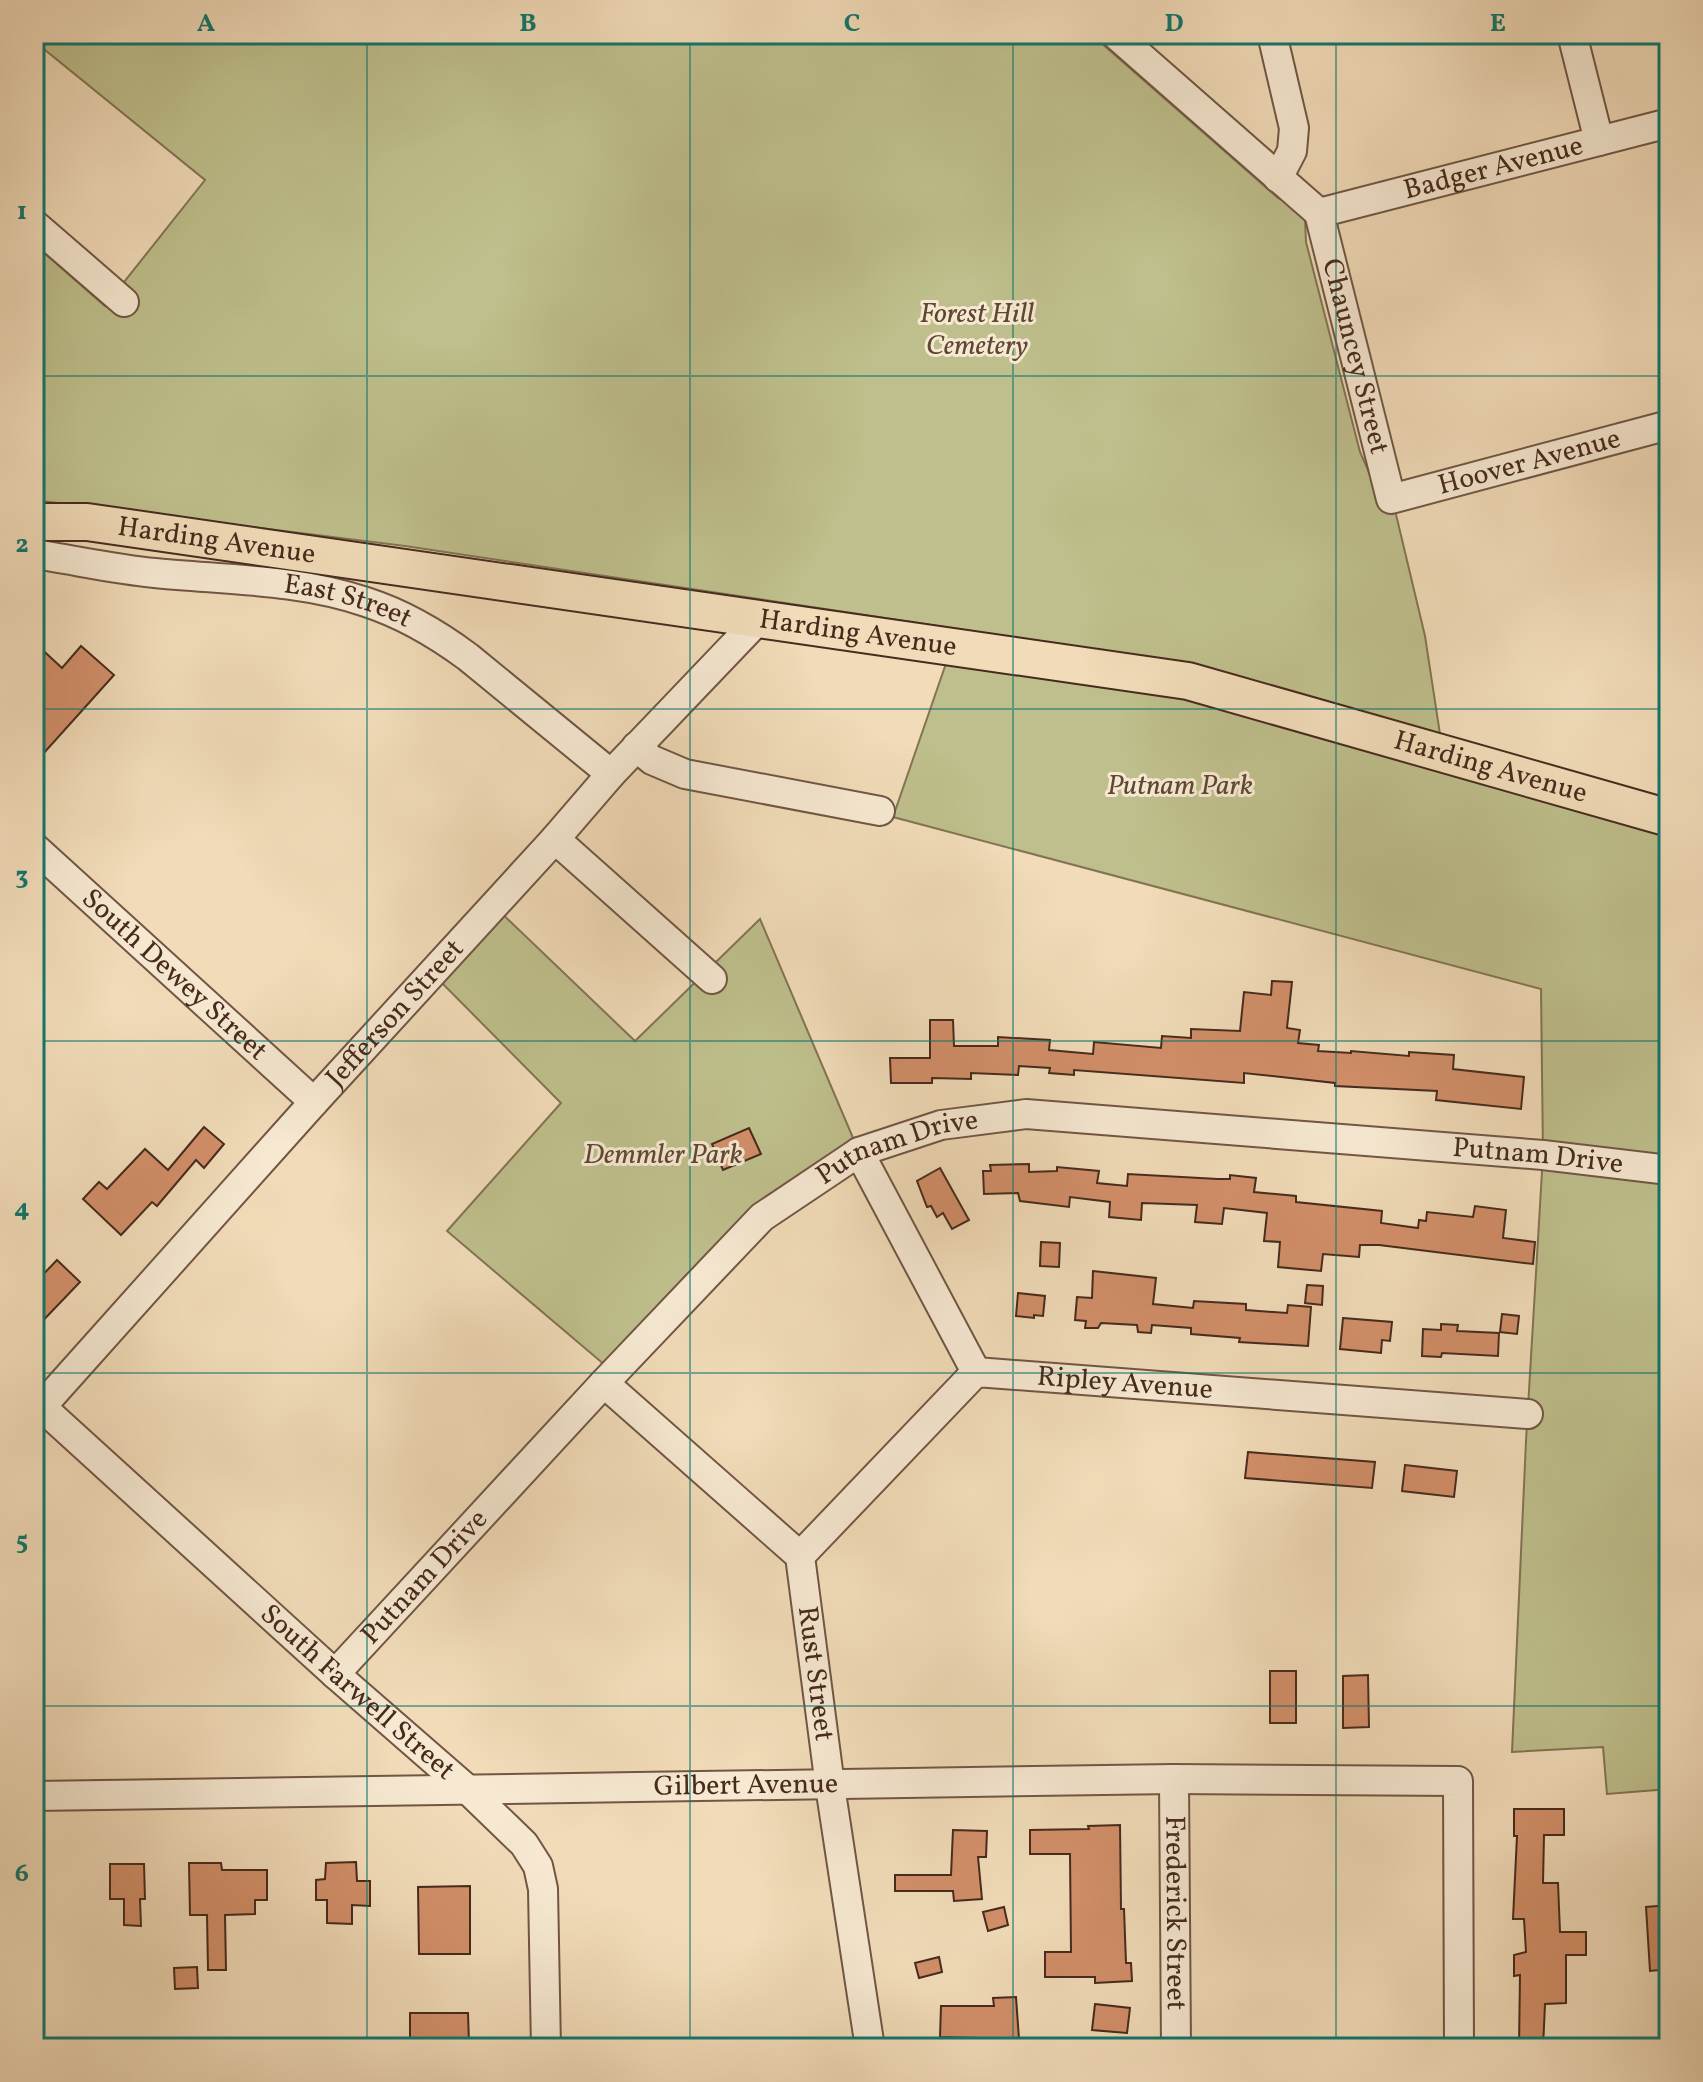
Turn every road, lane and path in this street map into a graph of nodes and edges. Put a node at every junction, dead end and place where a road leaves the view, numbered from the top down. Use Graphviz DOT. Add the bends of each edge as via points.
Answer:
graph roads {
  1 [pos="1115,34"];
  2 [pos="1272,34"];
  3 [pos="1572,34"];
  4 [pos="1669,123"];
  5 [pos="1599,141"];
  6 [pos="1278,178"];
  7 [pos="1319,213"];
  8 [pos="34,224"];
  9 [pos="124,302"];
  10 [pos="1669,425"];
  11 [pos="1391,499"];
  12 [pos="34,522"];
  13 [pos="34,554"];
  14 [pos="760,618"];
  15 [pos="636,747"];
  16 [pos="611,774"];
  17 [pos="880,811"];
  18 [pos="1669,818"];
  19 [pos="555,839"];
  20 [pos="34,847"];
  21 [pos="712,979"];
  22 [pos="314,1102"];
  23 [pos="859,1152"];
  24 [pos="1669,1170"];
  25 [pos="976,1372"];
  26 [pos="604,1383"];
  27 [pos="36,1407"];
  28 [pos="1528,1414"];
  29 [pos="800,1556"];
  30 [pos="335,1674"];
  31 [pos="1174,1779"];
  32 [pos="830,1786"];
  33 [pos="467,1789"];
  34 [pos="34,1796"];
  35 [pos="546,2048"];
  36 [pos="870,2048"];
  37 [pos="1176,2048"];
  38 [pos="1459,2048"];
  1 -- 6 [label="street"];
  2 -- 6 [label="street" via="1294,128 1292,151"];
  3 -- 5 [label="street"];
  4 -- 5 [label="street, Badger Avenue"];
  5 -- 7 [label="street, Badger Avenue"];
  6 -- 7 [label="street"];
  7 -- 11 [label="street, Chauncey Street"];
  8 -- 9 [label="street"];
  10 -- 11 [label="street, Hoover Avenue"];
  12 -- 14 [label="main road, Harding Avenue" via="87,522"];
  13 -- 16 [label="street, East Street" via="154,573 257,581 391,611 468,657"];
  14 -- 15 [label="street, Jefferson Street"];
  14 -- 18 [label="main road, Harding Avenue" via="1188,681"];
  15 -- 16 [label="street, Jefferson Street"];
  15 -- 17 [label="street" via="685,774"];
  16 -- 19 [label="street, Jefferson Street"];
  19 -- 21 [label="street"];
  19 -- 22 [label="street, Jefferson Street"];
  20 -- 22 [label="street, South Dewey Street"];
  22 -- 27 [label="street, Jefferson Street"];
  23 -- 24 [label="street, Putnam Drive" via="941,1125 1026,1114 1543,1155"];
  23 -- 25 [label="street"];
  23 -- 26 [label="street, Putnam Drive" via="762,1217"];
  25 -- 28 [label="street, Ripley Avenue"];
  25 -- 29 [label="street"];
  26 -- 29 [label="street"];
  26 -- 30 [label="street, Putnam Drive"];
  27 -- 30 [label="street, South Farwell Street"];
  29 -- 32 [label="street, Rust Street"];
  30 -- 33 [label="street, South Farwell Street"];
  31 -- 32 [label="street, Gilbert Avenue"];
  31 -- 37 [label="street, Frederick Street"];
  31 -- 38 [label="street, Gilbert Avenue" via="1458,1781"];
  32 -- 33 [label="street, Gilbert Avenue"];
  32 -- 36 [label="street, Rust Street"];
  33 -- 34 [label="street, Gilbert Avenue"];
  33 -- 35 [label="street, South Farwell Street" via="524,1844 538,1866"];
}
